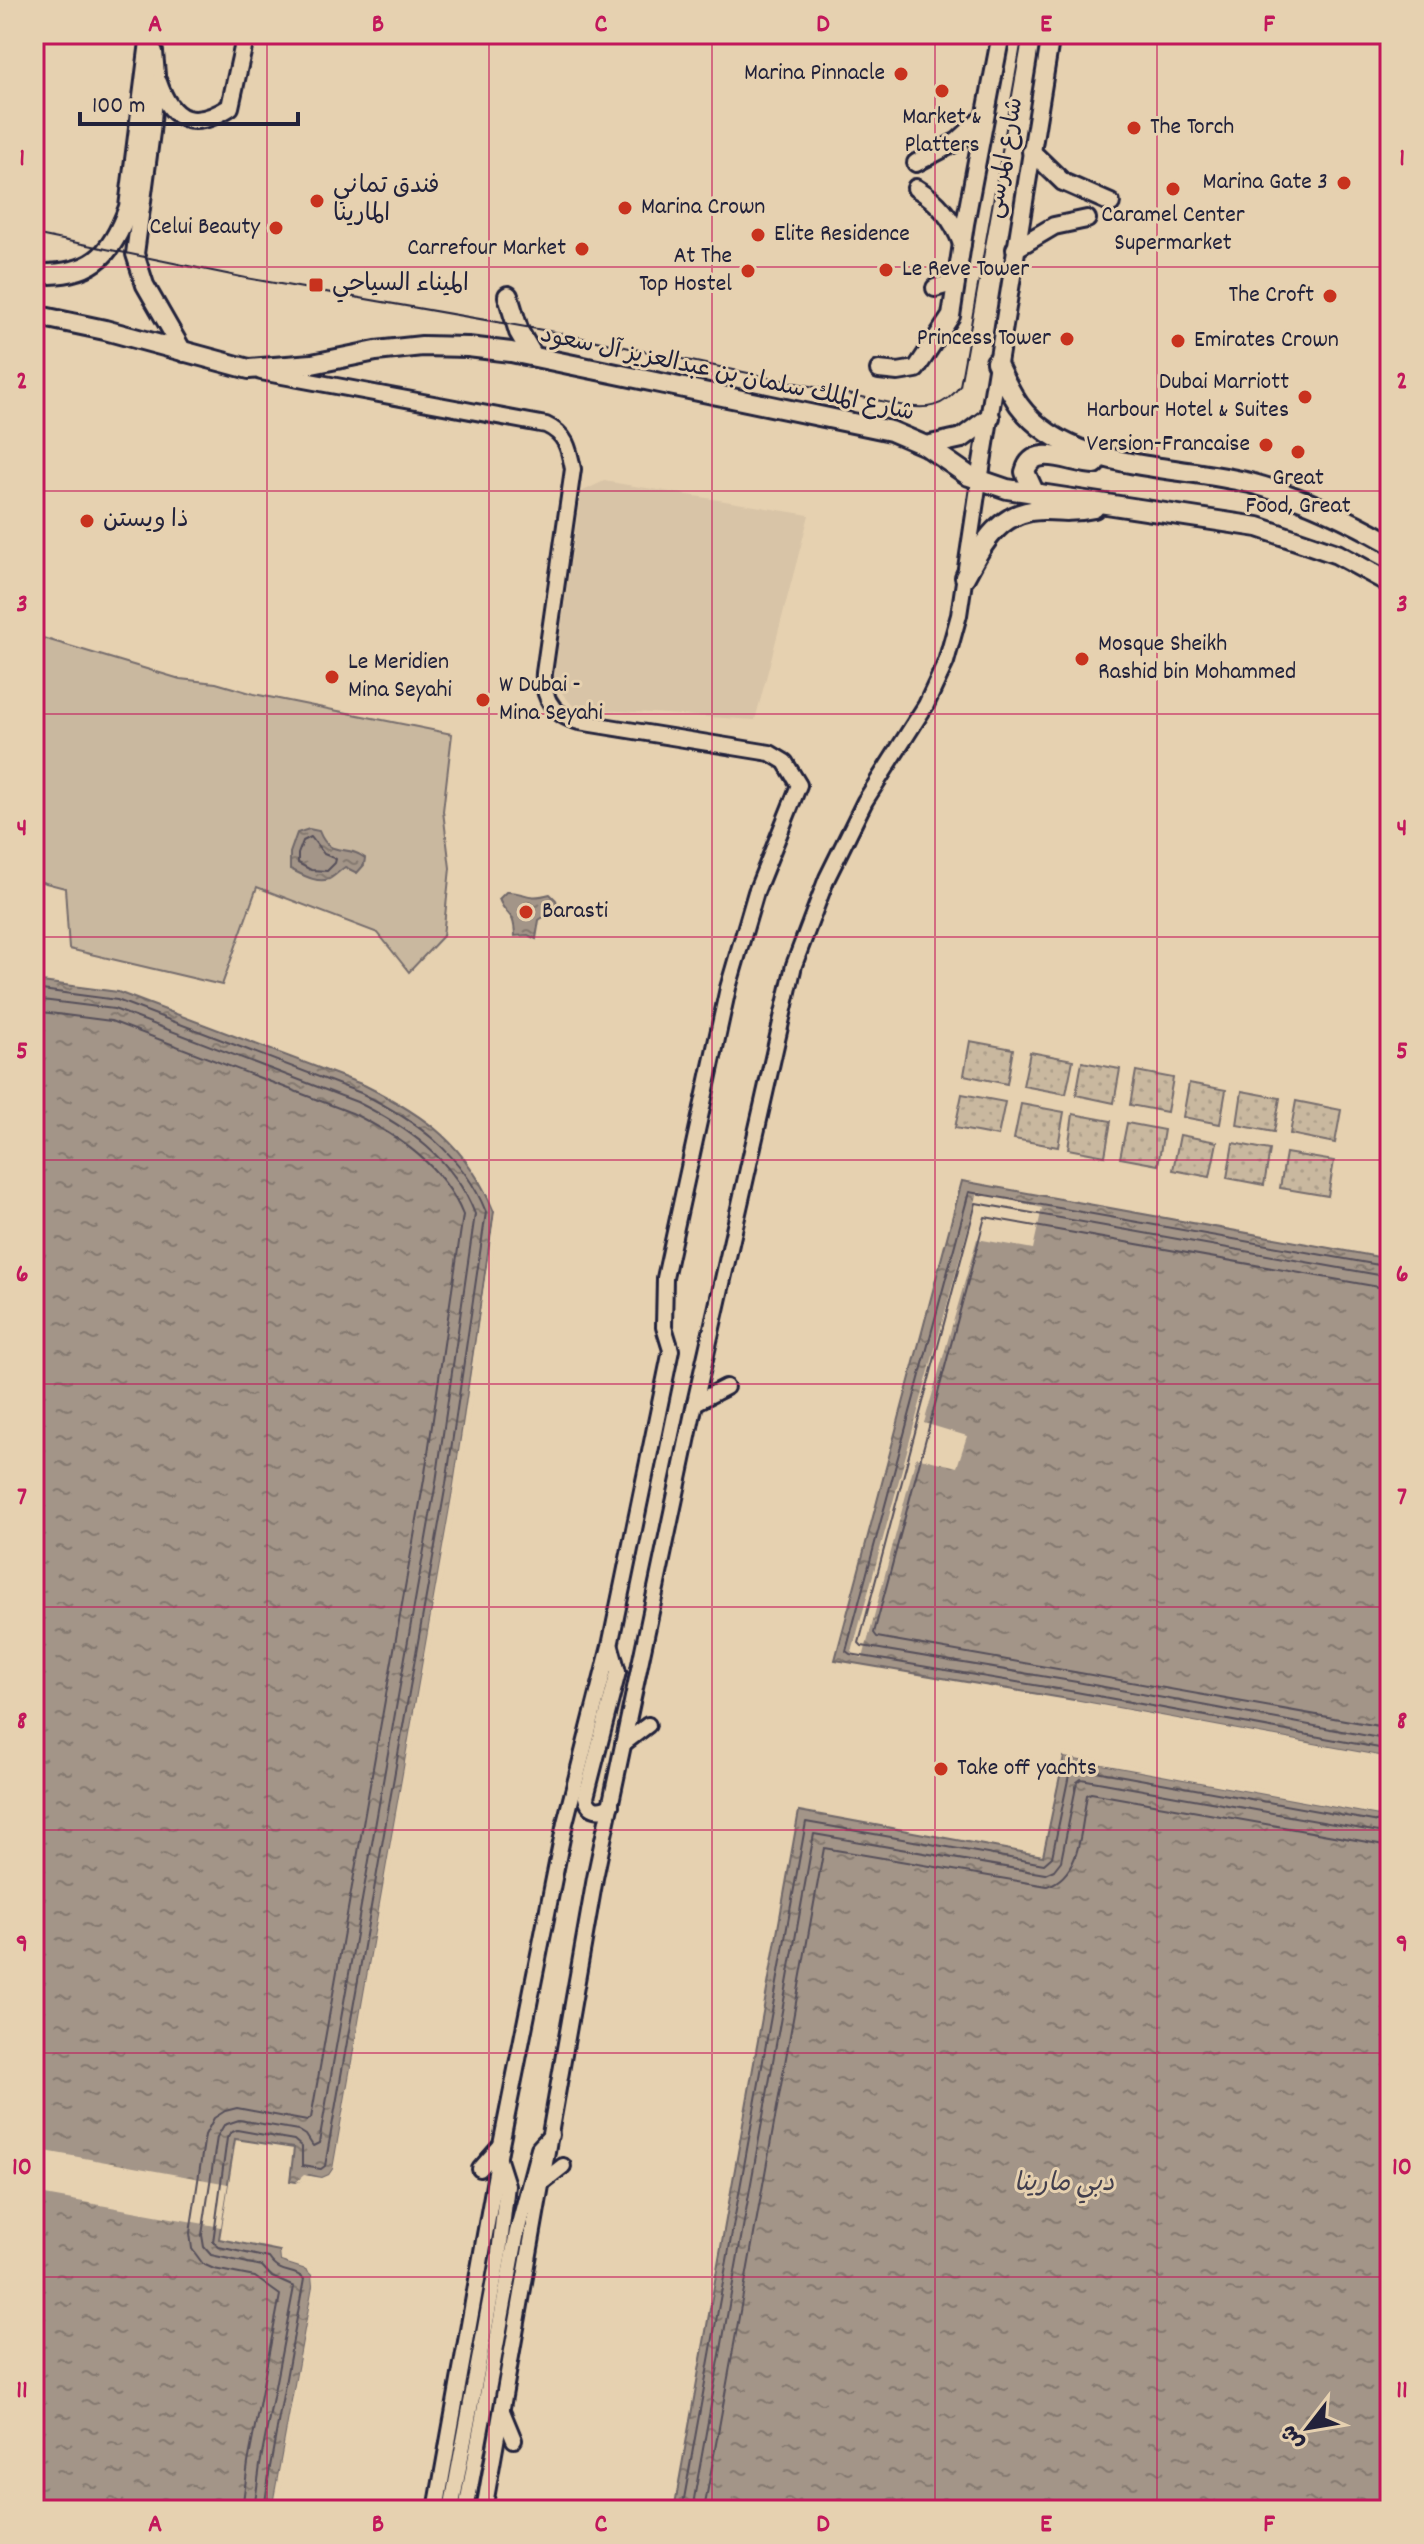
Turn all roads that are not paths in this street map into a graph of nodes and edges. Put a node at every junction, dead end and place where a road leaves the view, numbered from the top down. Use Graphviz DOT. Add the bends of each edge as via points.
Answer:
graph roads {
  1 [pos="152,34"];
  2 [pos="246,34"];
  3 [pos="1001,34"];
  4 [pos="1051,34"];
  5 [pos="156,75"];
  6 [pos="985,116"];
  7 [pos="1031,151"];
  8 [pos="916,163"];
  9 [pos="916,188"];
  10 [pos="1111,203"];
  11 [pos="1087,219"];
  12 [pos="962,244"];
  13 [pos="1015,249"];
  14 [pos="36,274"];
  15 [pos="956,282"];
  16 [pos="935,288"];
  17 [pos="508,296"];
  18 [pos="34,315"];
  19 [pos="184,353"];
  20 [pos="533,356"];
  21 [pos="996,362"];
  22 [pos="249,369"];
  23 [pos="879,370"];
  24 [pos="990,417"];
  25 [pos="926,446"];
  26 [pos="1105,457"];
  27 [pos="979,481"];
  28 [pos="1035,494"];
  29 [pos="1106,504"];
  30 [pos="1390,543"];
  31 [pos="965,577"];
  32 [pos="1390,583"];
  33 [pos="726,1387"];
  34 [pos="695,1403"];
  35 [pos="610,1646"];
  36 [pos="648,1725"];
  37 [pos="623,1744"];
  38 [pos="611,1805"];
  39 [pos="551,2135"];
  40 [pos="500,2152"];
  41 [pos="563,2166"];
  42 [pos="480,2169"];
  43 [pos="544,2181"];
  44 [pos="501,2410"];
  45 [pos="514,2440"];
  46 [pos="436,2510"];
  47 [pos="451,2510"];
  48 [pos="466,2510"];
  49 [pos="484,2510"];
  1 -- 5 [label="main road"];
  1 -- 14 [label="main road" via="129,207 121,228 110,249 89,265"];
  2 -- 5 [label="main road" via="230,107 210,120 185,118 164,100"];
  3 -- 6 [label="main road, شارع المرسى"];
  4 -- 7 [label="main road, شارع المرسى"];
  5 -- 19 [label="main road" via="135,254 151,298"];
  6 -- 8 [label="main road" via="958,141"];
  6 -- 12 [label="main road, شارع المرسى"];
  7 -- 10 [label="main road" via="1063,182"];
  7 -- 13 [label="main road, شارع المرسى"];
  9 -- 12 [label="main road" via="945,212"];
  11 -- 13 [label="main road" via="1054,226"];
  12 -- 15 [label="main road, شارع المرسى"];
  13 -- 21 [label="main road, شارع المرسى"];
  15 -- 16 [label="main road"];
  15 -- 23 [label="main road, شارع المرسى" via="951,316 916,369"];
  17 -- 20 [label="main road"];
  18 -- 19 [label="main road, شارع الملك سلمان بن عبدالعزيز آل سعود"];
  19 -- 22 [label="main road, شارع الملك سلمان بن عبدالعزيز آل سعود"];
  20 -- 22 [label="main road, شارع الملك سلمان بن عبدالعزيز آل سعود" via="422,346"];
  20 -- 25 [label="main road, شارع الملك سلمان بن عبدالعزيز آل سعود" via="879,428"];
  21 -- 24 [label="main road, شارع المرسى"];
  21 -- 26 [label="main road" via="1020,406 1040,427 1068,446"];
  22 -- 35 [label="street" via="546,425 558,432 568,444 573,469 544,673 551,705 579,722 770,753 791,769 799,785 756,892 728,988 665,1278 664,1327 671,1350"];
  24 -- 25 [label="main road" via="962,438"];
  24 -- 27 [label="main road, شارع المرسى"];
  25 -- 27 [label="main road, شارع الملك سلمان بن عبدالعزيز آل سعود"];
  26 -- 28 [label="main road" via="1091,464 1034,457 1025,472"];
  26 -- 30 [label="main road" via="1264,487"];
  27 -- 28 [label="main road, شارع الملك سلمان بن عبدالعزيز آل سعود"];
  27 -- 31 [label="street"];
  28 -- 29 [label="main road, شارع الملك سلمان بن عبدالعزيز آل سعود"];
  29 -- 31 [label="main road" via="1079,511 1030,511 1010,518 987,536"];
  29 -- 32 [label="main road, شارع الملك سلمان بن عبدالعزيز آل سعود" via="1272,530 1337,554"];
  31 -- 34 [label="street" via="953,639 937,684 865,801 798,953"];
  33 -- 34 [label="street"];
  34 -- 37 [label="street"];
  35 -- 38 [label="street" via="618,1672 586,1797 595,1810"];
  35 -- 40 [label="street" via="565,1823"];
  36 -- 37 [label="street"];
  37 -- 38 [label="street"];
  38 -- 39 [label="street"];
  39 -- 43 [label="street"];
  39 -- 48 [label="street" via="539,2148 517,2232"];
  40 -- 42 [label="street"];
  40 -- 46 [label="street"];
  40 -- 47 [label="street" via="507,2185 499,2253"];
  41 -- 43 [label="street"];
  43 -- 44 [label="street"];
  44 -- 45 [label="street"];
  44 -- 49 [label="street"];
}
